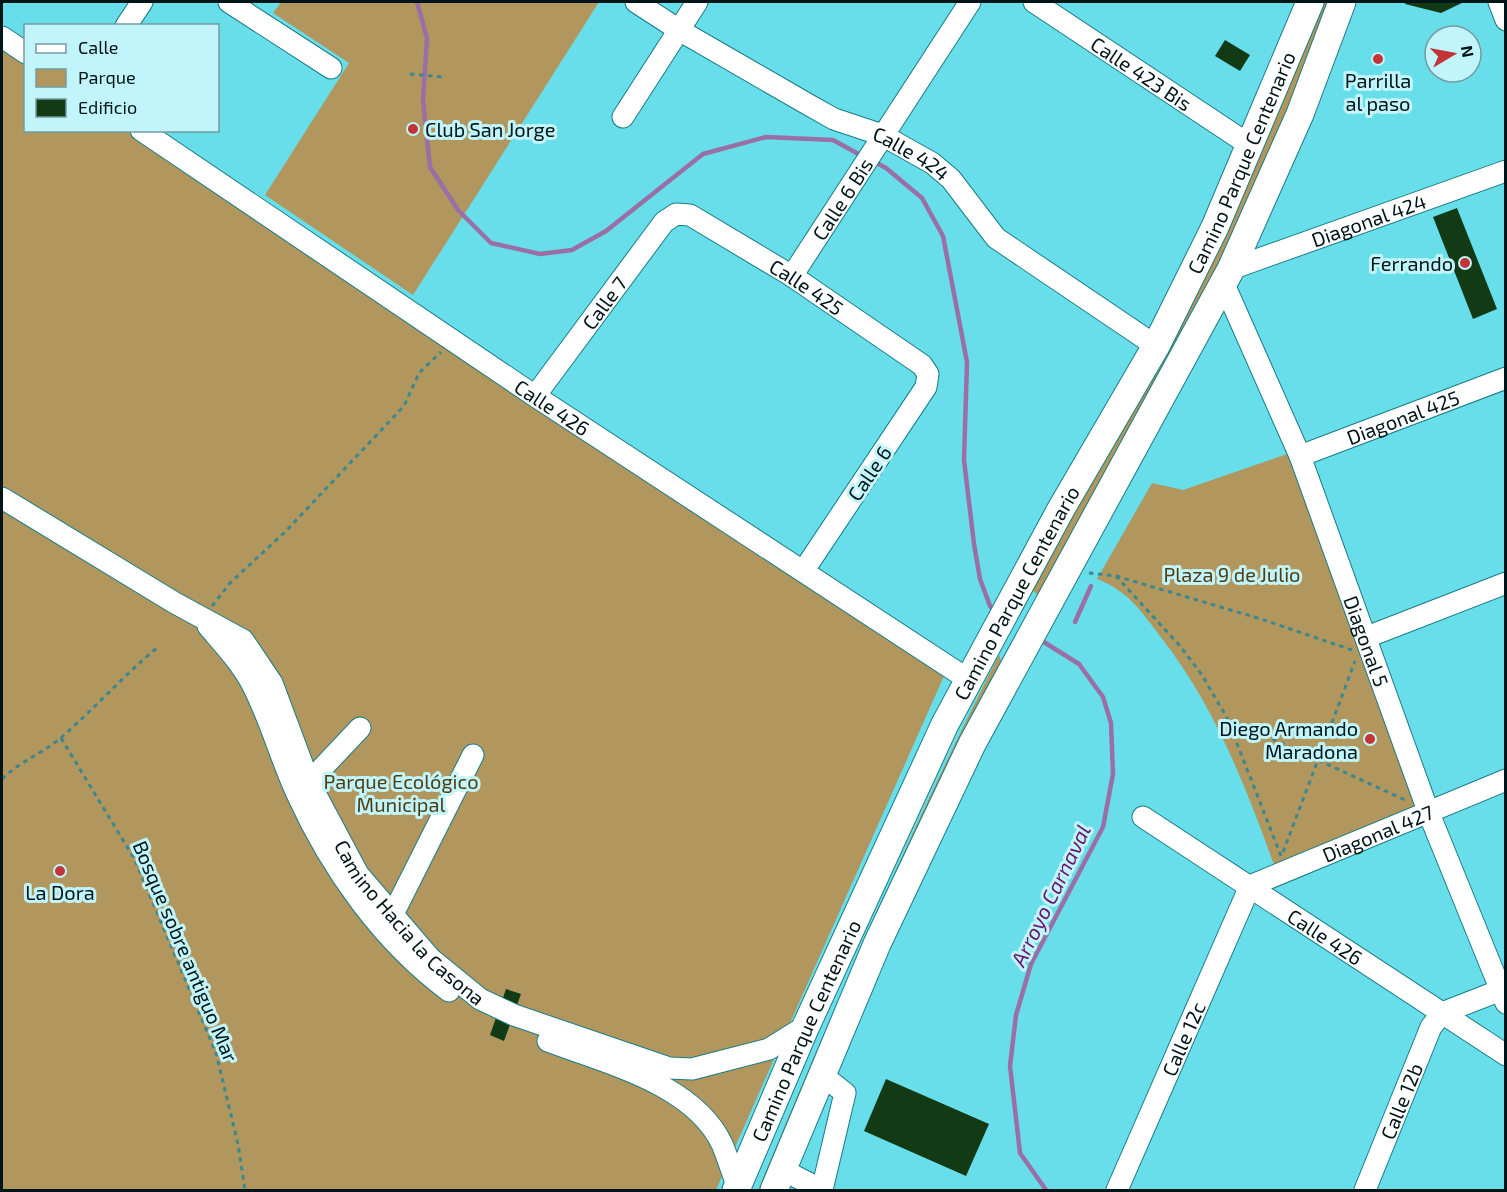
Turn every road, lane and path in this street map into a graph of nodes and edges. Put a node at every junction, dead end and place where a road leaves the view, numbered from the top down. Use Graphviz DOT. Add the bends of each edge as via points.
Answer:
graph roads {
  1 [pos="142,2"];
  2 [pos="229,2"];
  3 [pos="636,2"];
  4 [pos="697,2"];
  5 [pos="970,2"];
  6 [pos="1034,2"];
  7 [pos="1310,2"];
  8 [pos="1342,2"];
  9 [pos="1358,2"];
  10 [pos="1499,2"];
  11 [pos="1506,20"];
  12 [pos="127,24"];
  13 [pos="679,30"];
  14 [pos="2,37"];
  15 [pos="24,52"];
  16 [pos="331,68"];
  17 [pos="410,74"];
  18 [pos="443,77"];
  19 [pos="1300,114"];
  20 [pos="623,117"];
  21 [pos="144,132"];
  22 [pos="880,139"];
  23 [pos="1248,144"];
  24 [pos="1506,171"];
  25 [pos="676,214"];
  26 [pos="1227,275"];
  27 [pos="792,276"];
  28 [pos="451,339"];
  29 [pos="1156,345"];
  30 [pos="928,375"];
  31 [pos="1506,378"];
  32 [pos="535,396"];
  33 [pos="1300,456"];
  34 [pos="2,498"];
  35 [pos="804,570"];
  36 [pos="1116,576"];
  37 [pos="1061,579"];
  38 [pos="1506,583"];
  39 [pos="202,619"];
  40 [pos="1367,637"];
  41 [pos="158,647"];
  42 [pos="975,669"];
  43 [pos="1227,718"];
  44 [pos="360,728"];
  45 [pos="61,738"];
  46 [pos="473,755"];
  47 [pos="1318,760"];
  48 [pos="2,779"];
  49 [pos="1506,780"];
  50 [pos="308,792"];
  51 [pos="1421,808"];
  52 [pos="1143,817"];
  53 [pos="1287,861"];
  54 [pos="1250,886"];
  55 [pos="386,915"];
  56 [pos="1504,994"];
  57 [pos="1442,1013"];
  58 [pos="504,1018"];
  59 [pos="806,1026"];
  60 [pos="1506,1055"];
  61 [pos="822,1075"];
  62 [pos="778,1180"];
  63 [pos="737,1189"];
  64 [pos="822,1190"];
  65 [pos="245,1191"];
  66 [pos="1117,1191"];
  67 [pos="1365,1191"];
  1 -- 12 [label="street"];
  2 -- 16 [label="street"];
  3 -- 13 [label="street, Calle 424"];
  4 -- 13 [label="street"];
  5 -- 22 [label="street, Calle 6 Bis"];
  6 -- 23 [label="street, Calle 423 Bis"];
  7 -- 23 [label="main road, Camino Parque Centenario"];
  8 -- 19 [label="main road, Camino Parque Centenario"];
  9 -- 19 [label="main road"];
  10 -- 11 [label="street"];
  13 -- 20 [label="street"];
  13 -- 22 [label="street, Calle 424" via="834,119"];
  14 -- 15 [label="street"];
  17 -- 18 [label="path"];
  19 -- 26 [label="main road, Camino Parque Centenario"];
  21 -- 28 [label="street, Calle 426"];
  22 -- 27 [label="street, Calle 6 Bis"];
  22 -- 29 [label="street, Calle 424" via="932,163 951,179 996,238"];
  23 -- 29 [label="main road, Camino Parque Centenario" via="1215,227"];
  24 -- 26 [label="street, Diagonal 424"];
  25 -- 27 [label="street, Calle 425" via="690,215"];
  25 -- 32 [label="street, Calle 7" via="664,222"];
  26 -- 33 [label="street, Diagonal 5"];
  26 -- 37 [label="main road, Camino Parque Centenario"];
  27 -- 30 [label="street, Calle 425" via="922,365"];
  28 -- 32 [label="street, Calle 426"];
  28 -- 39 [label="path" via="419,373 404,406 285,532 231,582"];
  29 -- 42 [label="main road, Camino Parque Centenario"];
  30 -- 35 [label="street, Calle 6" via="926,387"];
  31 -- 33 [label="street, Diagonal 425"];
  32 -- 35 [label="street, Calle 426"];
  33 -- 40 [label="street, Diagonal 5"];
  34 -- 39 [label="street, Camino Hacia la Casona"];
  35 -- 42 [label="street, Calle 426"];
  36 -- 37 [label="path"];
  36 -- 43 [label="path" via="1180,646"];
  36 -- 47 [label="path" via="1358,652"];
  37 -- 61 [label="main road, Camino Parque Centenario" via="972,744 887,923"];
  38 -- 40 [label="street"];
  39 -- 50 [label="street, Camino Hacia la Casona" via="243,640 272,683"];
  40 -- 51 [label="street, Diagonal 5"];
  41 -- 45 [label="path"];
  42 -- 59 [label="main road, Camino Parque Centenario" via="945,724"];
  43 -- 47 [label="path"];
  43 -- 53 [label="path"];
  44 -- 50 [label="street"];
  45 -- 48 [label="path" via="14,767"];
  45 -- 65 [label="path, Bosque sobre antiguo Mar" via="135,860 216,1053"];
  46 -- 55 [label="street"];
  47 -- 51 [label="path"];
  47 -- 53 [label="path"];
  49 -- 51 [label="street, Diagonal 427"];
  50 -- 55 [label="street, Camino Hacia la Casona"];
  51 -- 53 [label="street, Diagonal 427"];
  51 -- 56 [label="street, Diagonal 5"];
  52 -- 54 [label="street, Calle 426"];
  53 -- 54 [label="street, Diagonal 427"];
  54 -- 57 [label="street, Calle 426"];
  54 -- 66 [label="street, Calle 12c"];
  55 -- 58 [label="street, Camino Hacia la Casona" via="431,959"];
  56 -- 57 [label="street"];
  57 -- 60 [label="street, Calle 426"];
  57 -- 67 [label="street, Calle 12b" via="1431,1027"];
  58 -- 59 [label="street, Camino Hacia la Casona" via="669,1068 692,1069 769,1049"];
  58 -- 63 [label="street, Camino Hacia la Casona" via="679,1096 721,1142"];
  59 -- 63 [label="main road, Camino Parque Centenario"];
  61 -- 62 [label="main road, Camino Parque Centenario"];
  61 -- 64 [label="street" via="845,1093"];
  62 -- 64 [label="street"];
}
